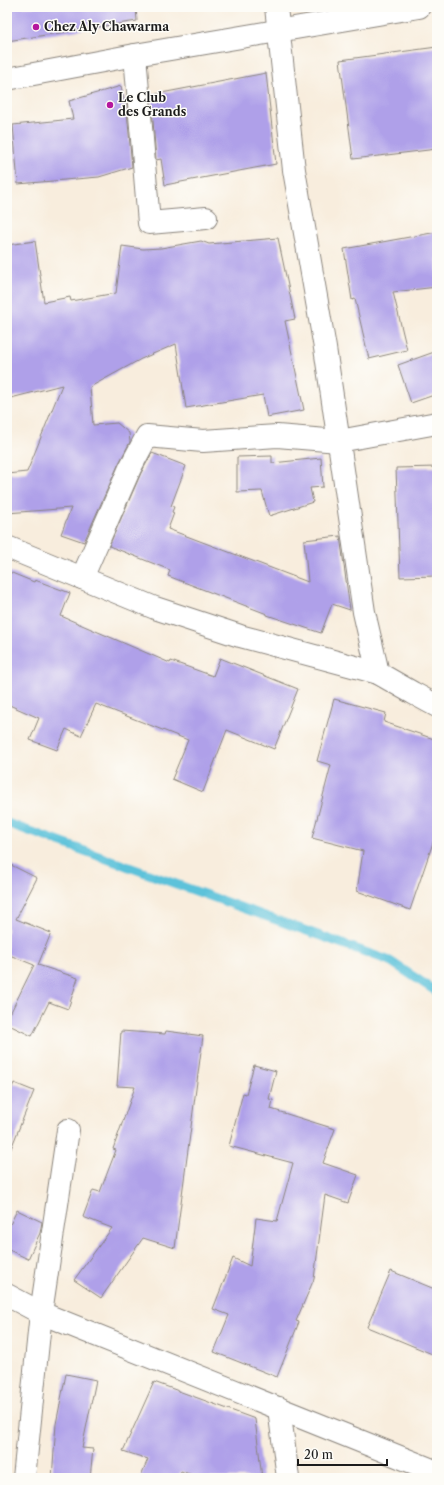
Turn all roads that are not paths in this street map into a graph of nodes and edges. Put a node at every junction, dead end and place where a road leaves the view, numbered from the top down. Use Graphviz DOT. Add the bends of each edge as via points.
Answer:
graph roads {
  1 [pos="276,7"];
  2 [pos="419,7"];
  3 [pos="278,31"];
  4 [pos="135,55"];
  5 [pos="7,79"];
  6 [pos="206,218"];
  7 [pos="437,423"];
  8 [pos="339,441"];
  9 [pos="7,547"];
  10 [pos="82,578"];
  11 [pos="378,672"];
  12 [pos="437,706"];
  13 [pos="68,1130"];
  14 [pos="7,1295"];
  15 [pos="41,1313"];
  16 [pos="279,1408"];
  17 [pos="437,1472"];
  18 [pos="24,1478"];
  19 [pos="288,1478"];
  1 -- 3 [label="street"];
  2 -- 3 [label="street"];
  3 -- 4 [label="street"];
  3 -- 8 [label="street" via="294,170"];
  4 -- 5 [label="street"];
  4 -- 6 [label="street" via="149,223"];
  7 -- 8 [label="street"];
  8 -- 10 [label="street" via="277,436 203,441 147,436 130,468"];
  8 -- 11 [label="street" via="364,612"];
  9 -- 10 [label="street"];
  10 -- 11 [label="street" via="155,608 240,636"];
  11 -- 12 [label="street"];
  13 -- 15 [label="street"];
  14 -- 15 [label="street"];
  15 -- 16 [label="street"];
  15 -- 18 [label="street"];
  16 -- 17 [label="street"];
  16 -- 19 [label="street"];
}
